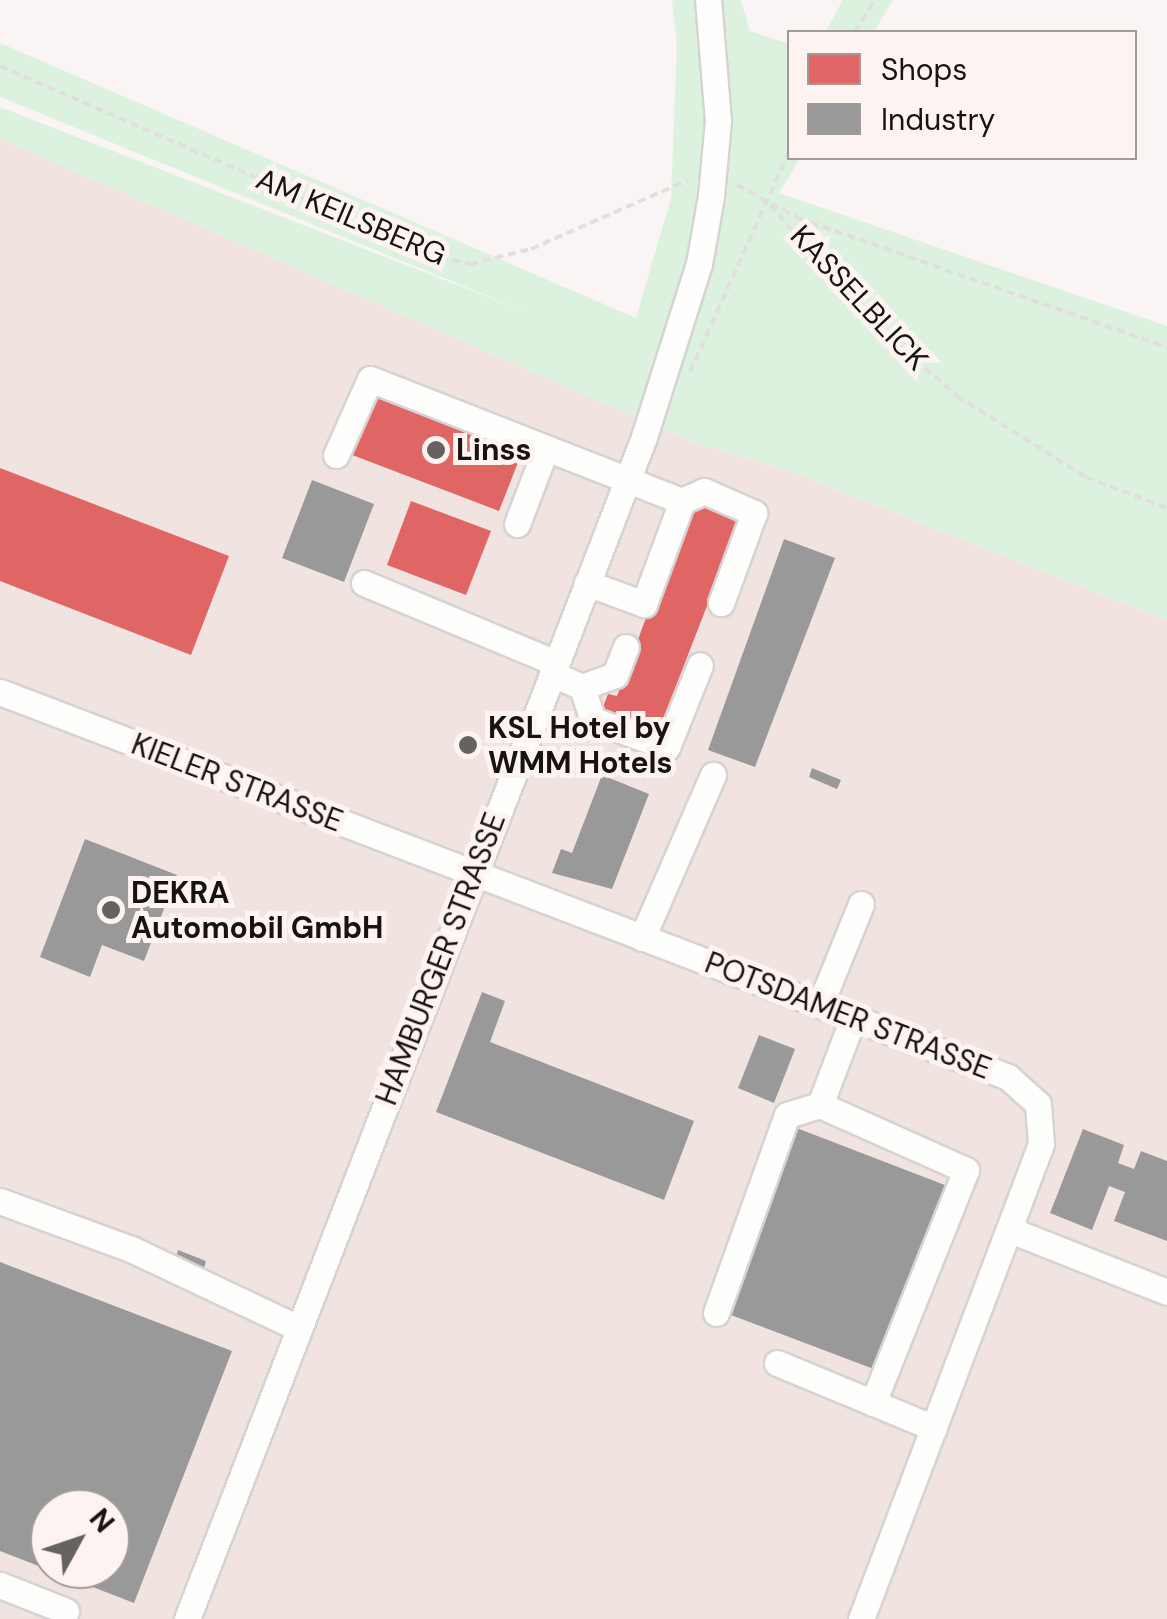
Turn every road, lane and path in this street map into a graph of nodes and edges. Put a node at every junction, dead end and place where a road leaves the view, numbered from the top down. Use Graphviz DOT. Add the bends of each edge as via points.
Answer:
graph roads {
  1 [pos="708,0"];
  2 [pos="874,0"];
  3 [pos="856,30"];
  4 [pos="0,66"];
  5 [pos="787,155"];
  6 [pos="713,179"];
  7 [pos="763,198"];
  8 [pos="708,344"];
  9 [pos="1167,347"];
  10 [pos="546,448"];
  11 [pos="336,455"];
  12 [pos="628,479"];
  13 [pos="682,501"];
  14 [pos="1167,508"];
  15 [pos="517,524"];
  16 [pos="364,582"];
  17 [pos="587,583"];
  18 [pos="721,603"];
  19 [pos="626,647"];
  20 [pos="700,665"];
  21 [pos="554,668"];
  22 [pos="582,687"];
  23 [pos="0,692"];
  24 [pos="713,775"];
  25 [pos="474,874"];
  26 [pos="861,904"];
  27 [pos="642,938"];
  28 [pos="820,1005"];
  29 [pos="852,1018"];
  30 [pos="820,1105"];
  31 [pos="0,1201"];
  32 [pos="1010,1230"];
  33 [pos="1167,1292"];
  34 [pos="716,1313"];
  35 [pos="296,1327"];
  36 [pos="777,1363"];
  37 [pos="872,1403"];
  38 [pos="934,1428"];
  39 [pos="0,1585"];
  40 [pos="66,1611"];
  41 [pos="187,1619"];
  42 [pos="861,1619"];
  1 -- 6 [label="street, HAMBURGER STRASSE" via="718,121"];
  2 -- 3 [label="path"];
  4 -- 6 [label="path, AM KEILSBERG" via="470,264 531,249 648,192"];
  5 -- 7 [label="path"];
  6 -- 7 [label="path"];
  6 -- 12 [label="street, HAMBURGER STRASSE" via="699,264"];
  7 -- 8 [label="path"];
  7 -- 9 [label="path" via="830,230"];
  7 -- 14 [label="path, KASSELBLICK" via="876,325 957,396 1086,478"];
  10 -- 11 [label="street" via="370,379"];
  10 -- 12 [label="street"];
  10 -- 15 [label="street"];
  12 -- 13 [label="street"];
  12 -- 17 [label="street, HAMBURGER STRASSE"];
  13 -- 17 [label="street" via="644,604"];
  13 -- 18 [label="street" via="704,492 754,512"];
  16 -- 21 [label="street"];
  17 -- 21 [label="street, HAMBURGER STRASSE"];
  19 -- 22 [label="street" via="616,674"];
  20 -- 22 [label="street" via="667,747 593,720"];
  21 -- 22 [label="street"];
  21 -- 25 [label="street, HAMBURGER STRASSE"];
  23 -- 25 [label="street, KIELER STRASSE"];
  24 -- 27 [label="street"];
  25 -- 27 [label="street, POTSDAMER STRASSE"];
  25 -- 35 [label="street, HAMBURGER STRASSE"];
  26 -- 28 [label="street"];
  27 -- 28 [label="street, POTSDAMER STRASSE"];
  28 -- 29 [label="street, POTSDAMER STRASSE"];
  29 -- 30 [label="street"];
  29 -- 32 [label="street, POTSDAMER STRASSE" via="1008,1077 1038,1104 1040,1144"];
  30 -- 34 [label="street" via="787,1116"];
  30 -- 37 [label="street" via="966,1170"];
  31 -- 35 [label="street" via="131,1249"];
  32 -- 33 [label="street"];
  32 -- 38 [label="street, POTSDAMER STRASSE"];
  35 -- 41 [label="street, HAMBURGER STRASSE"];
  36 -- 37 [label="street"];
  37 -- 38 [label="street"];
  38 -- 42 [label="street, POTSDAMER STRASSE"];
  39 -- 40 [label="street"];
}
